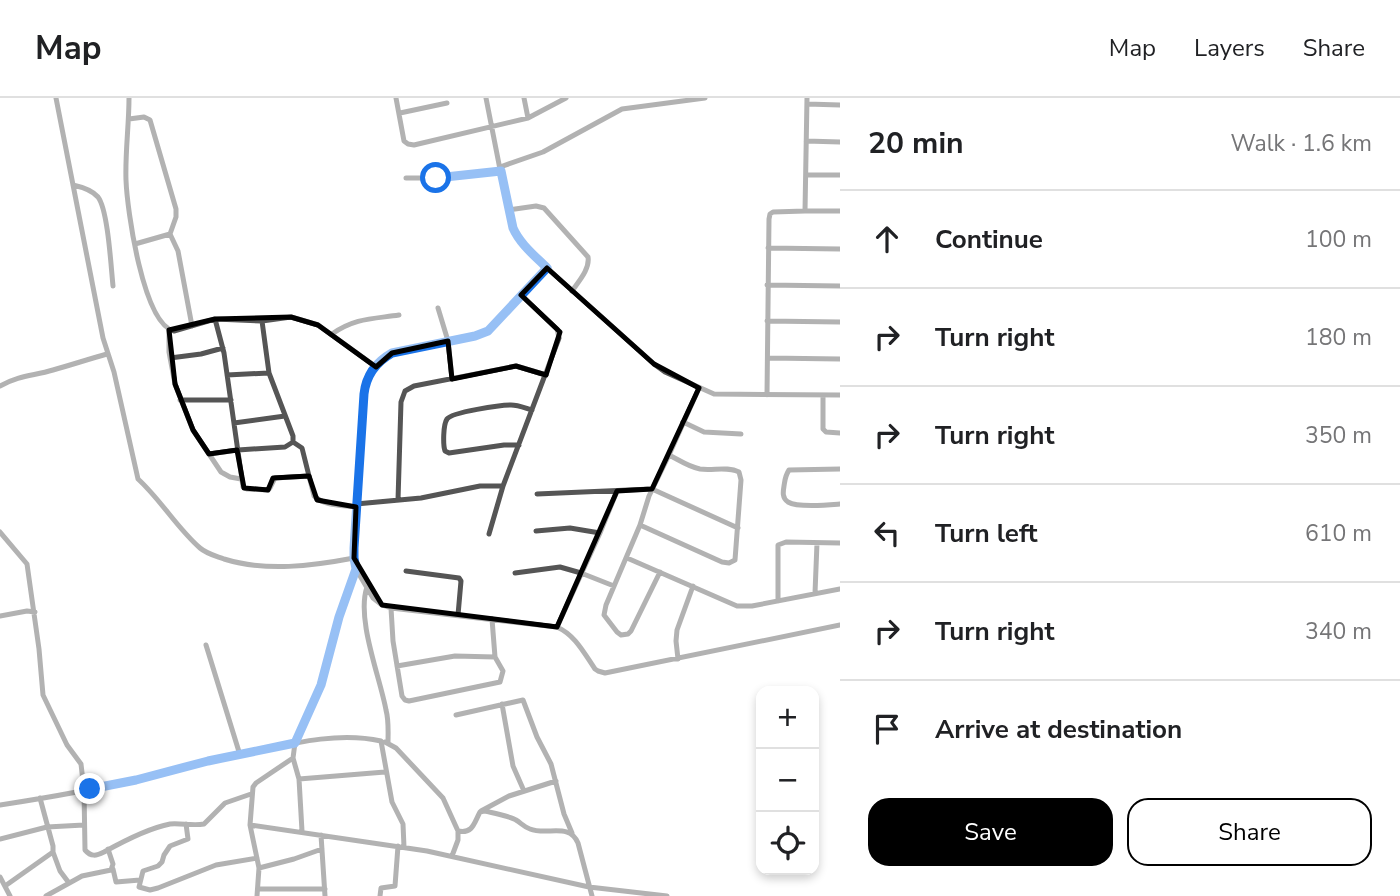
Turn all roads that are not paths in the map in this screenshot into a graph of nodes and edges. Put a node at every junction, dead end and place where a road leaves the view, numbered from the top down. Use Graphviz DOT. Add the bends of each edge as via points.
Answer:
graph roads {
  1 [pos="56,98"];
  2 [pos="129,98"];
  3 [pos="396,98"];
  4 [pos="486,98"];
  5 [pos="524,98"];
  6 [pos="566,98"];
  7 [pos="705,98"];
  8 [pos="807,101"];
  9 [pos="447,103"];
  10 [pos="840,105"];
  11 [pos="400,113"];
  12 [pos="528,118"];
  13 [pos="129,119"];
  14 [pos="491,127"];
  15 [pos="807,141"];
  16 [pos="840,142"];
  17 [pos="500,169"];
  18 [pos="806,175"];
  19 [pos="840,175"];
  20 [pos="406,178"];
  21 [pos="73,185"];
  22 [pos="508,209"];
  23 [pos="805,211"];
  24 [pos="840,212"];
  25 [pos="170,234"];
  26 [pos="135,244"];
  27 [pos="768,248"];
  28 [pos="840,249"];
  29 [pos="547,268"];
  30 [pos="767,285"];
  31 [pos="113,286"];
  32 [pos="840,286"];
  33 [pos="572,291"];
  34 [pos="521,295"];
  35 [pos="438,308"];
  36 [pos="399,315"];
  37 [pos="215,319"];
  38 [pos="262,321"];
  39 [pos="767,321"];
  40 [pos="840,322"];
  41 [pos="192,326"];
  42 [pos="169,330"];
  43 [pos="332,334"];
  44 [pos="448,341"];
  45 [pos="223,348"];
  46 [pos="107,354"];
  47 [pos="170,358"];
  48 [pos="768,358"];
  49 [pos="840,359"];
  50 [pos="376,367"];
  51 [pos="270,373"];
  52 [pos="227,375"];
  53 [pos="546,375"];
  54 [pos="452,379"];
  55 [pos="0,386"];
  56 [pos="699,388"];
  57 [pos="767,395"];
  58 [pos="823,395"];
  59 [pos="840,395"];
  60 [pos="180,400"];
  61 [pos="231,400"];
  62 [pos="532,410"];
  63 [pos="285,416"];
  64 [pos="683,422"];
  65 [pos="234,424"];
  66 [pos="840,433"];
  67 [pos="741,435"];
  68 [pos="293,442"];
  69 [pos="519,445"];
  70 [pos="238,450"];
  71 [pos="209,454"];
  72 [pos="670,455"];
  73 [pos="840,469"];
  74 [pos="309,476"];
  75 [pos="241,479"];
  76 [pos="503,486"];
  77 [pos="652,489"];
  78 [pos="617,491"];
  79 [pos="537,494"];
  80 [pos="398,500"];
  81 [pos="840,505"];
  82 [pos="356,506"];
  83 [pos="640,525"];
  84 [pos="738,528"];
  85 [pos="536,531"];
  86 [pos="0,532"];
  87 [pos="600,533"];
  88 [pos="489,534"];
  89 [pos="817,542"];
  90 [pos="840,543"];
  91 [pos="354,558"];
  92 [pos="627,558"];
  93 [pos="356,569"];
  94 [pos="406,571"];
  95 [pos="660,572"];
  96 [pos="514,573"];
  97 [pos="582,573"];
  98 [pos="614,586"];
  99 [pos="693,586"];
  100 [pos="367,587"];
  101 [pos="840,589"];
  102 [pos="816,593"];
  103 [pos="778,601"];
  104 [pos="391,608"];
  105 [pos="34,612"];
  106 [pos="458,615"];
  107 [pos="0,616"];
  108 [pos="492,619"];
  109 [pos="840,625"];
  110 [pos="557,627"];
  111 [pos="206,645"];
  112 [pos="495,657"];
  113 [pos="678,659"];
  114 [pos="397,666"];
  115 [pos="502,704"];
  116 [pos="456,715"];
  117 [pos="384,742"];
  118 [pos="295,743"];
  119 [pos="240,755"];
  120 [pos="292,758"];
  121 [pos="385,772"];
  122 [pos="299,779"];
  123 [pos="556,781"];
  124 [pos="85,790"];
  125 [pos="524,792"];
  126 [pos="251,794"];
  127 [pos="40,799"];
  128 [pos="0,805"];
  129 [pos="480,812"];
  130 [pos="186,824"];
  131 [pos="84,825"];
  132 [pos="250,825"];
  133 [pos="47,827"];
  134 [pos="302,831"];
  135 [pos="458,831"];
  136 [pos="572,833"];
  137 [pos="321,835"];
  138 [pos="0,839"];
  139 [pos="401,847"];
  140 [pos="108,849"];
  141 [pos="322,849"];
  142 [pos="53,852"];
  143 [pos="452,856"];
  144 [pos="257,858"];
  145 [pos="113,868"];
  146 [pos="259,868"];
  147 [pos="0,877"];
  148 [pos="69,883"];
  149 [pos="5,886"];
  150 [pos="139,886"];
  151 [pos="589,887"];
  152 [pos="257,892"];
  153 [pos="325,893"];
  154 [pos="10,896"];
  155 [pos="46,896"];
  156 [pos="380,896"];
  157 [pos="592,896"];
  158 [pos="667,896"];
  1 -- 21 [label="street"];
  2 -- 13 [label="street"];
  3 -- 11 [label="street"];
  4 -- 14 [label="street"];
  5 -- 12 [label="street"];
  6 -- 12 [label="street"];
  7 -- 17 [label="street" via="622,109 543,152"];
  8 -- 10 [label="street"];
  8 -- 15 [label="street"];
  9 -- 11 [label="street"];
  11 -- 14 [label="street" via="404,141 414,145"];
  12 -- 14 [label="street"];
  13 -- 25 [label="street" via="150,120 176,209"];
  13 -- 26 [label="street" via="127,200"];
  14 -- 17 [label="street"];
  15 -- 16 [label="street"];
  15 -- 18 [label="street"];
  17 -- 20 [label="street"];
  17 -- 22 [label="street"];
  18 -- 19 [label="street"];
  18 -- 23 [label="street"];
  21 -- 31 [label="street" via="100,200"];
  21 -- 46 [label="street"];
  22 -- 29 [label="street" via="515,234"];
  22 -- 33 [label="street" via="544,208 588,257 587,268"];
  23 -- 24 [label="street"];
  23 -- 27 [label="street" via="770,214"];
  25 -- 26 [label="street"];
  25 -- 41 [label="street"];
  26 -- 42 [label="street" via="145,286 161,323"];
  27 -- 28 [label="street"];
  27 -- 30 [label="street"];
  29 -- 33 [label="street"];
  29 -- 34 [label="street"];
  30 -- 32 [label="street"];
  30 -- 39 [label="street"];
  33 -- 56 [label="street" via="659,368"];
  34 -- 44 [label="street" via="488,331"];
  34 -- 53 [label="street" via="559,334"];
  35 -- 44 [label="street"];
  36 -- 43 [label="street" via="354,321"];
  37 -- 38 [label="street"];
  37 -- 41 [label="street"];
  37 -- 45 [label="street"];
  38 -- 43 [label="street" via="291,317"];
  38 -- 51 [label="street"];
  39 -- 40 [label="street"];
  39 -- 48 [label="street"];
  41 -- 42 [label="street"];
  42 -- 47 [label="street"];
  43 -- 50 [label="street"];
  44 -- 50 [label="street" via="392,353"];
  44 -- 54 [label="street"];
  45 -- 47 [label="street"];
  45 -- 52 [label="street"];
  46 -- 55 [label="street"];
  46 -- 91 [label="street" via="138,479 201,549 253,566"];
  47 -- 60 [label="street"];
  48 -- 49 [label="street"];
  48 -- 57 [label="street"];
  50 -- 82 [label="street" via="365,383"];
  51 -- 52 [label="street"];
  51 -- 63 [label="street"];
  52 -- 61 [label="street"];
  53 -- 54 [label="street" via="516,366"];
  53 -- 62 [label="street"];
  54 -- 80 [label="street" via="414,386 403,395"];
  56 -- 57 [label="street" via="714,394"];
  56 -- 64 [label="street"];
  57 -- 58 [label="street"];
  58 -- 59 [label="street"];
  58 -- 66 [label="street" via="823,429"];
  60 -- 61 [label="street"];
  60 -- 71 [label="street"];
  61 -- 65 [label="street"];
  62 -- 69 [label="street"];
  62 -- 69 [label="street" via="502,406 447,419 443,445 449,453"];
  63 -- 65 [label="street"];
  63 -- 68 [label="street"];
  64 -- 67 [label="street" via="709,433"];
  64 -- 72 [label="street"];
  65 -- 70 [label="street"];
  68 -- 70 [label="street" via="285,447"];
  68 -- 74 [label="street" via="302,448"];
  69 -- 76 [label="street"];
  70 -- 71 [label="street"];
  70 -- 75 [label="street"];
  71 -- 75 [label="street" via="221,472"];
  72 -- 77 [label="street"];
  72 -- 84 [label="street" via="692,467 739,472"];
  73 -- 81 [label="street" via="789,470 783,493 788,502 797,505"];
  74 -- 75 [label="street" via="275,478 268,490 245,488"];
  74 -- 82 [label="street" via="317,500"];
  76 -- 80 [label="street"];
  76 -- 88 [label="street"];
  77 -- 78 [label="street"];
  77 -- 83 [label="street"];
  77 -- 84 [label="street"];
  78 -- 79 [label="street"];
  78 -- 87 [label="street"];
  80 -- 82 [label="street"];
  82 -- 91 [label="street"];
  83 -- 84 [label="street" via="729,563 736,557"];
  83 -- 92 [label="street"];
  85 -- 87 [label="street" via="570,528"];
  86 -- 105 [label="street" via="27,565"];
  87 -- 97 [label="street"];
  89 -- 90 [label="street"];
  89 -- 102 [label="street"];
  89 -- 103 [label="street" via="778,545"];
  91 -- 93 [label="street"];
  92 -- 95 [label="street"];
  92 -- 98 [label="street"];
  93 -- 100 [label="street"];
  93 -- 118 [label="street" via="321,685"];
  94 -- 106 [label="street" via="459,578"];
  95 -- 98 [label="street" via="628,634 617,632 604,615"];
  95 -- 99 [label="street"];
  96 -- 97 [label="street" via="554,567"];
  97 -- 98 [label="street"];
  97 -- 110 [label="street"];
  99 -- 103 [label="street" via="737,606"];
  99 -- 113 [label="street" via="677,630"];
  100 -- 104 [label="street" via="376,602"];
  100 -- 117 [label="street" via="363,608 386,707"];
  101 -- 102 [label="street"];
  102 -- 103 [label="street"];
  104 -- 106 [label="street"];
  104 -- 114 [label="street"];
  105 -- 107 [label="street"];
  105 -- 124 [label="street" via="43,695 78,759"];
  106 -- 108 [label="street"];
  108 -- 110 [label="street"];
  108 -- 112 [label="street"];
  109 -- 113 [label="street"];
  110 -- 113 [label="street" via="567,632 601,673"];
  111 -- 119 [label="street"];
  112 -- 114 [label="street" via="455,656"];
  112 -- 114 [label="street" via="503,671 500,682 413,701 402,696"];
  115 -- 116 [label="street"];
  115 -- 123 [label="street" via="524,701"];
  115 -- 125 [label="street" via="513,766"];
  117 -- 118 [label="street" via="333,738"];
  117 -- 121 [label="street"];
  117 -- 135 [label="street" via="396,748 435,789"];
  118 -- 119 [label="street"];
  118 -- 120 [label="street"];
  119 -- 124 [label="street"];
  120 -- 122 [label="street"];
  120 -- 126 [label="street" via="256,783"];
  121 -- 122 [label="street"];
  121 -- 139 [label="street" via="403,824"];
  122 -- 134 [label="street"];
  123 -- 125 [label="street"];
  123 -- 136 [label="street"];
  124 -- 127 [label="street"];
  124 -- 131 [label="street"];
  125 -- 129 [label="street"];
  126 -- 130 [label="street" via="225,803 204,824"];
  126 -- 132 [label="street"];
  127 -- 128 [label="street"];
  127 -- 133 [label="street"];
  129 -- 135 [label="street" via="473,828"];
  129 -- 136 [label="street" via="511,818 538,832"];
  130 -- 140 [label="street" via="167,825"];
  130 -- 150 [label="street" via="188,839 170,846 158,866 143,871"];
  131 -- 133 [label="street"];
  131 -- 140 [label="street" via="87,853"];
  132 -- 134 [label="street"];
  132 -- 144 [label="street"];
  133 -- 138 [label="street"];
  133 -- 142 [label="street"];
  134 -- 137 [label="street"];
  135 -- 143 [label="street"];
  136 -- 151 [label="street"];
  137 -- 139 [label="street"];
  137 -- 141 [label="street"];
  139 -- 143 [label="street"];
  139 -- 156 [label="street" via="395,886 381,888"];
  140 -- 145 [label="street"];
  141 -- 146 [label="street"];
  141 -- 153 [label="street"];
  142 -- 148 [label="street"];
  142 -- 149 [label="street"];
  143 -- 151 [label="street"];
  144 -- 146 [label="street"];
  144 -- 150 [label="street" via="216,865 150,890"];
  145 -- 148 [label="street"];
  145 -- 150 [label="street" via="116,882"];
  146 -- 152 [label="street"];
  147 -- 149 [label="street"];
  148 -- 155 [label="street"];
  149 -- 154 [label="street"];
  151 -- 157 [label="street"];
  151 -- 158 [label="street"];
  152 -- 153 [label="street"];
}
